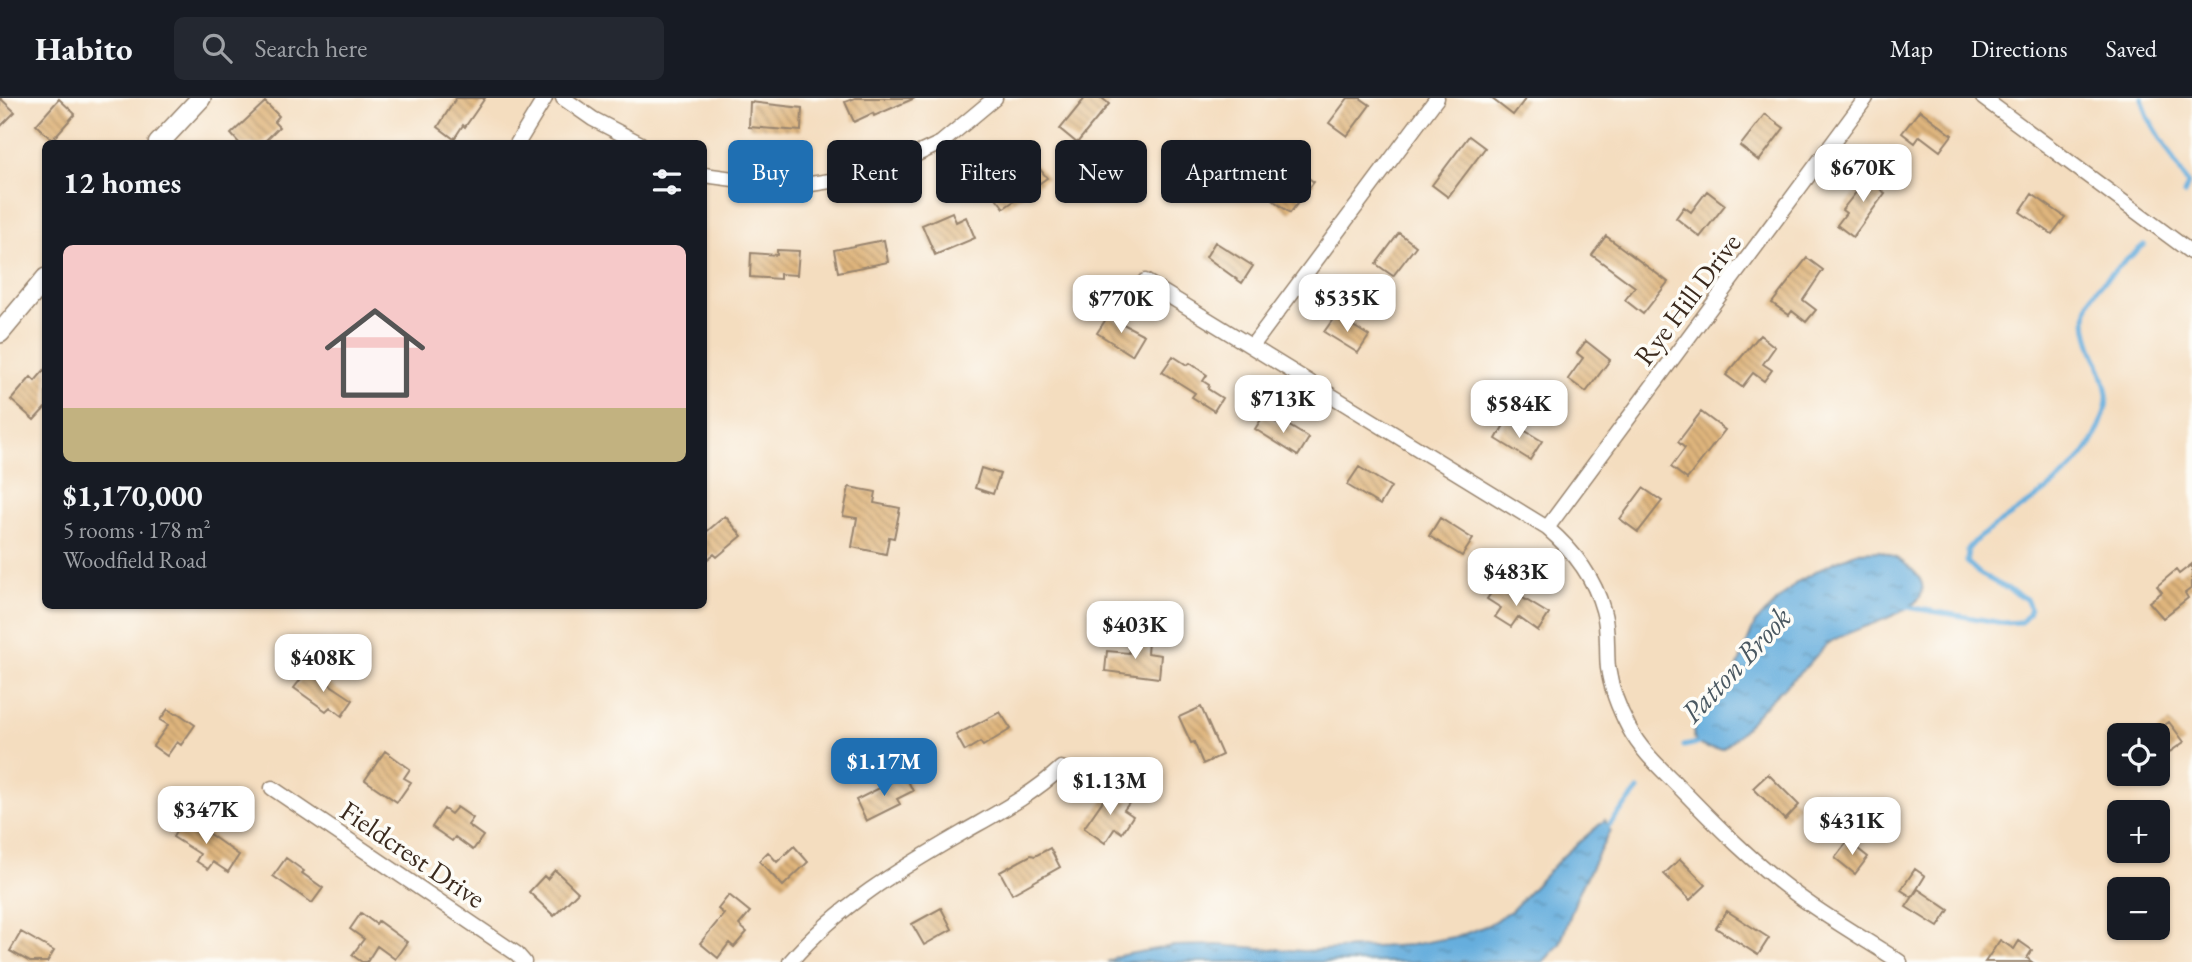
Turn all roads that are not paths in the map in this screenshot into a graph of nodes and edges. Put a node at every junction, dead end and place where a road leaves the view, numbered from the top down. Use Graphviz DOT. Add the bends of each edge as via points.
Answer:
graph roads {
  1 [pos="201,98"];
  2 [pos="545,98"];
  3 [pos="562,98"];
  4 [pos="995,98"];
  5 [pos="1437,98"];
  6 [pos="1866,98"];
  7 [pos="1983,98"];
  8 [pos="162,140"];
  9 [pos="519,140"];
  10 [pos="633,140"];
  11 [pos="707,175"];
  12 [pos="2192,253"];
  13 [pos="1145,281"];
  14 [pos="42,283"];
  15 [pos="0,332"];
  16 [pos="1252,346"];
  17 [pos="1547,528"];
  18 [pos="1061,768"];
  19 [pos="272,788"];
  20 [pos="524,962"];
  21 [pos="790,962"];
  22 [pos="1900,962"];
  1 -- 8 [label="street"];
  2 -- 9 [label="street"];
  3 -- 10 [label="street"];
  4 -- 11 [label="street" via="941,143 874,174 792,187"];
  5 -- 16 [label="street"];
  6 -- 17 [label="street, Rye Hill Drive"];
  7 -- 12 [label="street"];
  13 -- 16 [label="street"];
  14 -- 15 [label="street"];
  16 -- 17 [label="street"];
  17 -- 22 [label="street" via="1563,542 1594,586 1604,611 1613,690 1630,731 1644,750 1758,865"];
  18 -- 21 [label="street" via="1040,788 857,899 829,920"];
  19 -- 20 [label="street, Fieldcrest Drive"];
}
